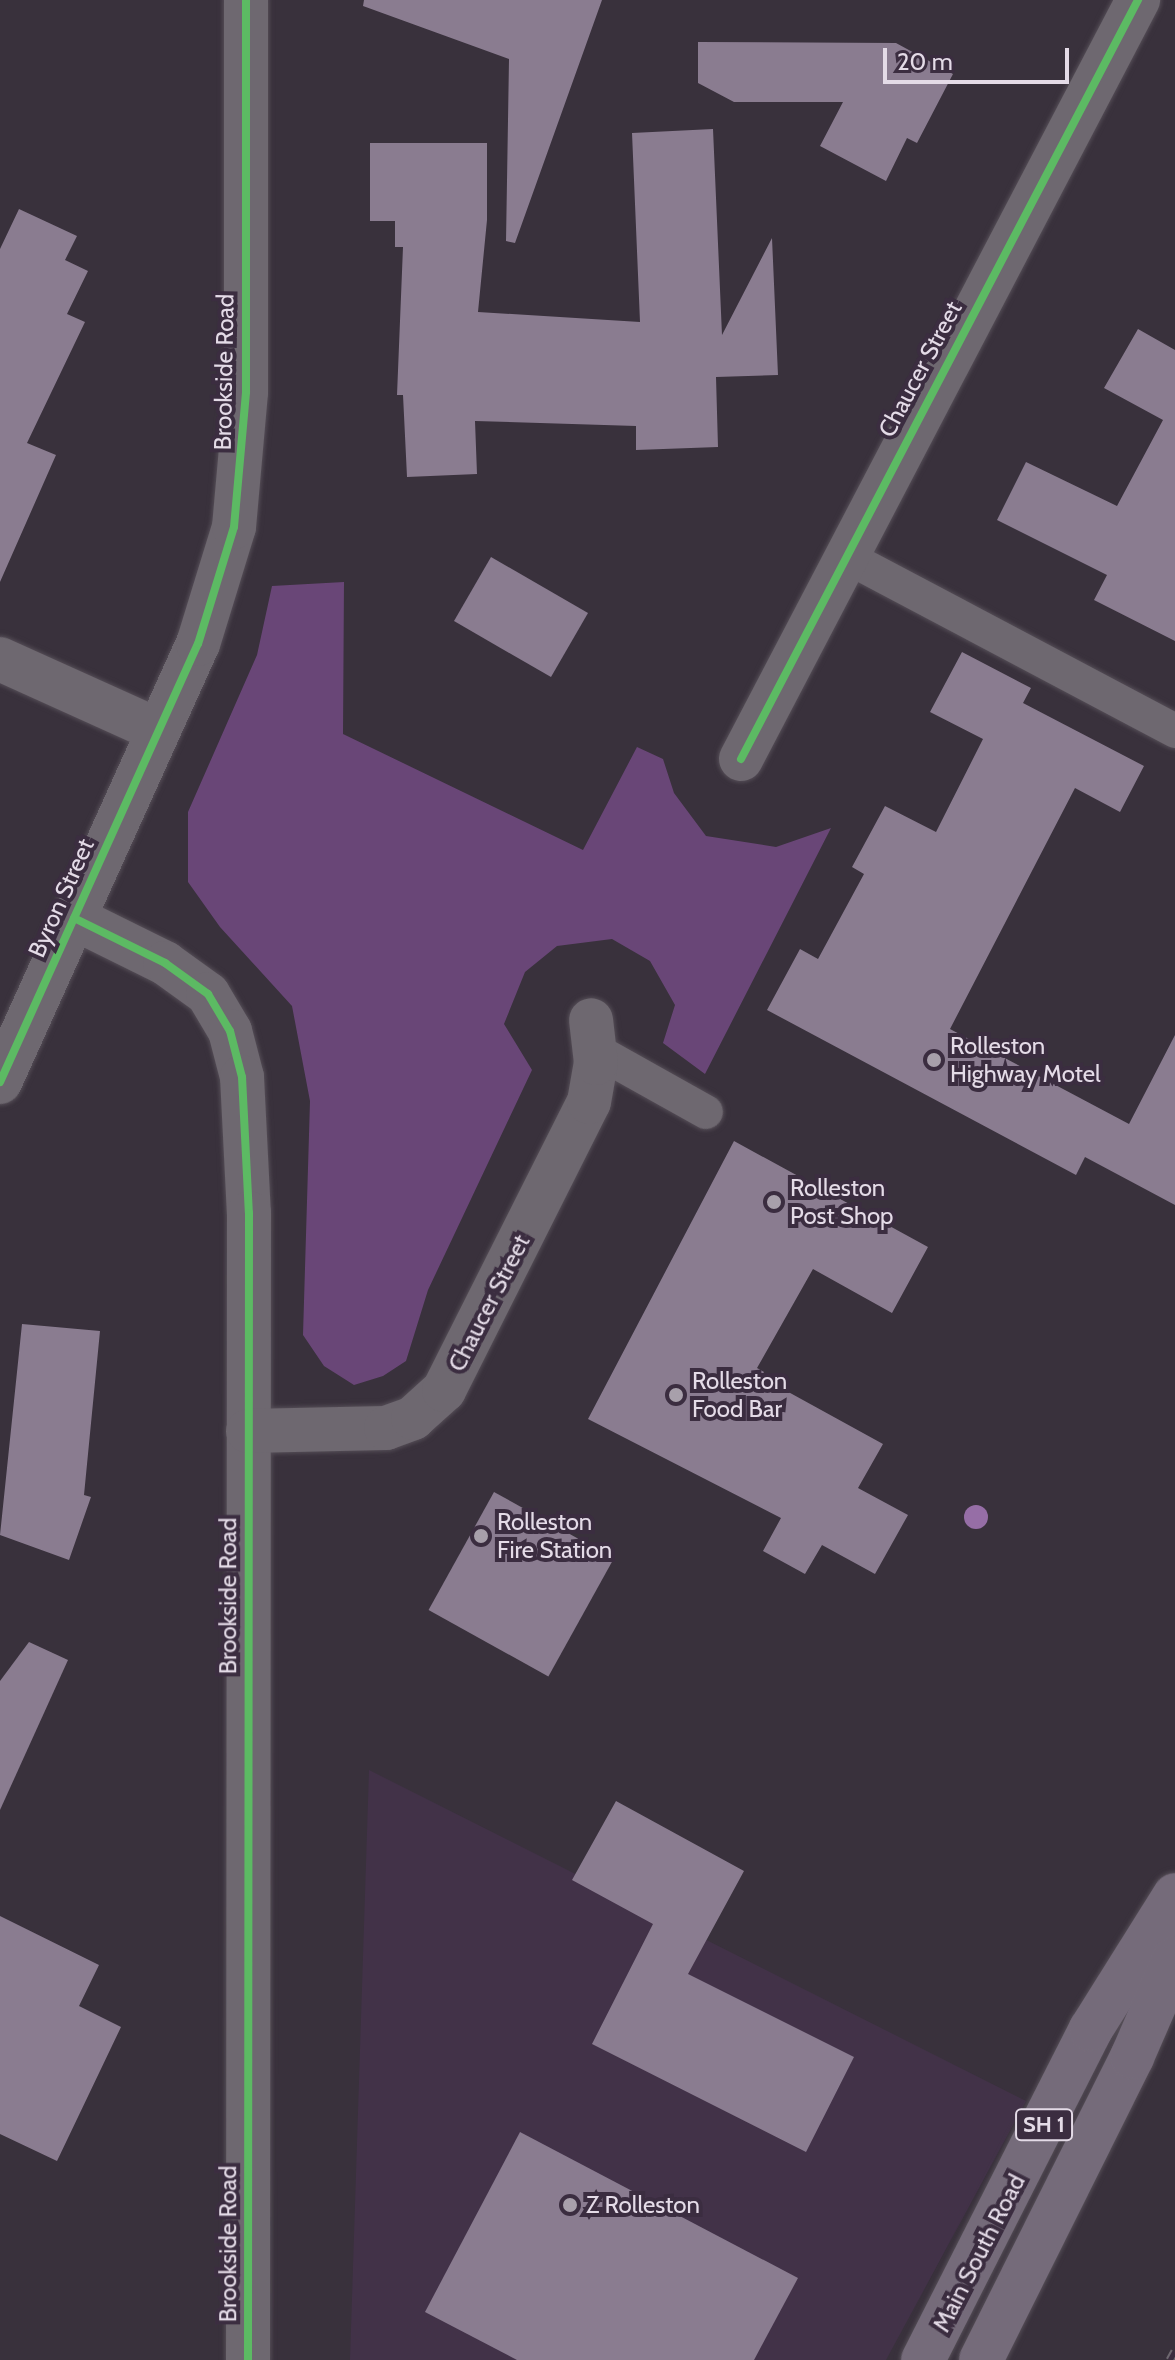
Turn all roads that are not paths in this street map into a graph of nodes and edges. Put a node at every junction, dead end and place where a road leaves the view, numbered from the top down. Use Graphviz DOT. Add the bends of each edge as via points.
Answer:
graph roads {
  1 [pos="246,0"];
  2 [pos="1138,0"];
  3 [pos="845,556"];
  4 [pos="0,659"];
  5 [pos="157,730"];
  6 [pos="1175,731"];
  7 [pos="741,759"];
  8 [pos="74,918"];
  9 [pos="593,1035"];
  10 [pos="0,1082"];
  11 [pos="706,1112"];
  12 [pos="248,1431"];
  13 [pos="1175,1895"];
  14 [pos="1175,1958"];
  15 [pos="248,2360"];
  16 [pos="923,2360"];
  17 [pos="981,2360"];
  1 -- 5 [label="street, Brookside Road" via="246,392 240,488 217,593"];
  2 -- 3 [label="street, Chaucer Street"];
  3 -- 6 [label="lane"];
  3 -- 7 [label="street, Chaucer Street"];
  4 -- 5 [label="street"];
  5 -- 8 [label="street, Byron Street"];
  8 -- 10 [label="street, Byron Street"];
  8 -- 12 [label="street, Brookside Road" via="190,979 220,1011 238,1053 249,1213"];
  9 -- 11 [label="lane"];
  9 -- 12 [label="street, Chaucer Street" via="594,1083 582,1118 452,1376 434,1400 413,1418 386,1428"];
  12 -- 15 [label="street, Brookside Road"];
  13 -- 16 [label="highway, Main South Road / SH 1" via="1091,2029"];
  14 -- 17 [label="highway, Main South Road / SH 1" via="1132,2057"];
}
